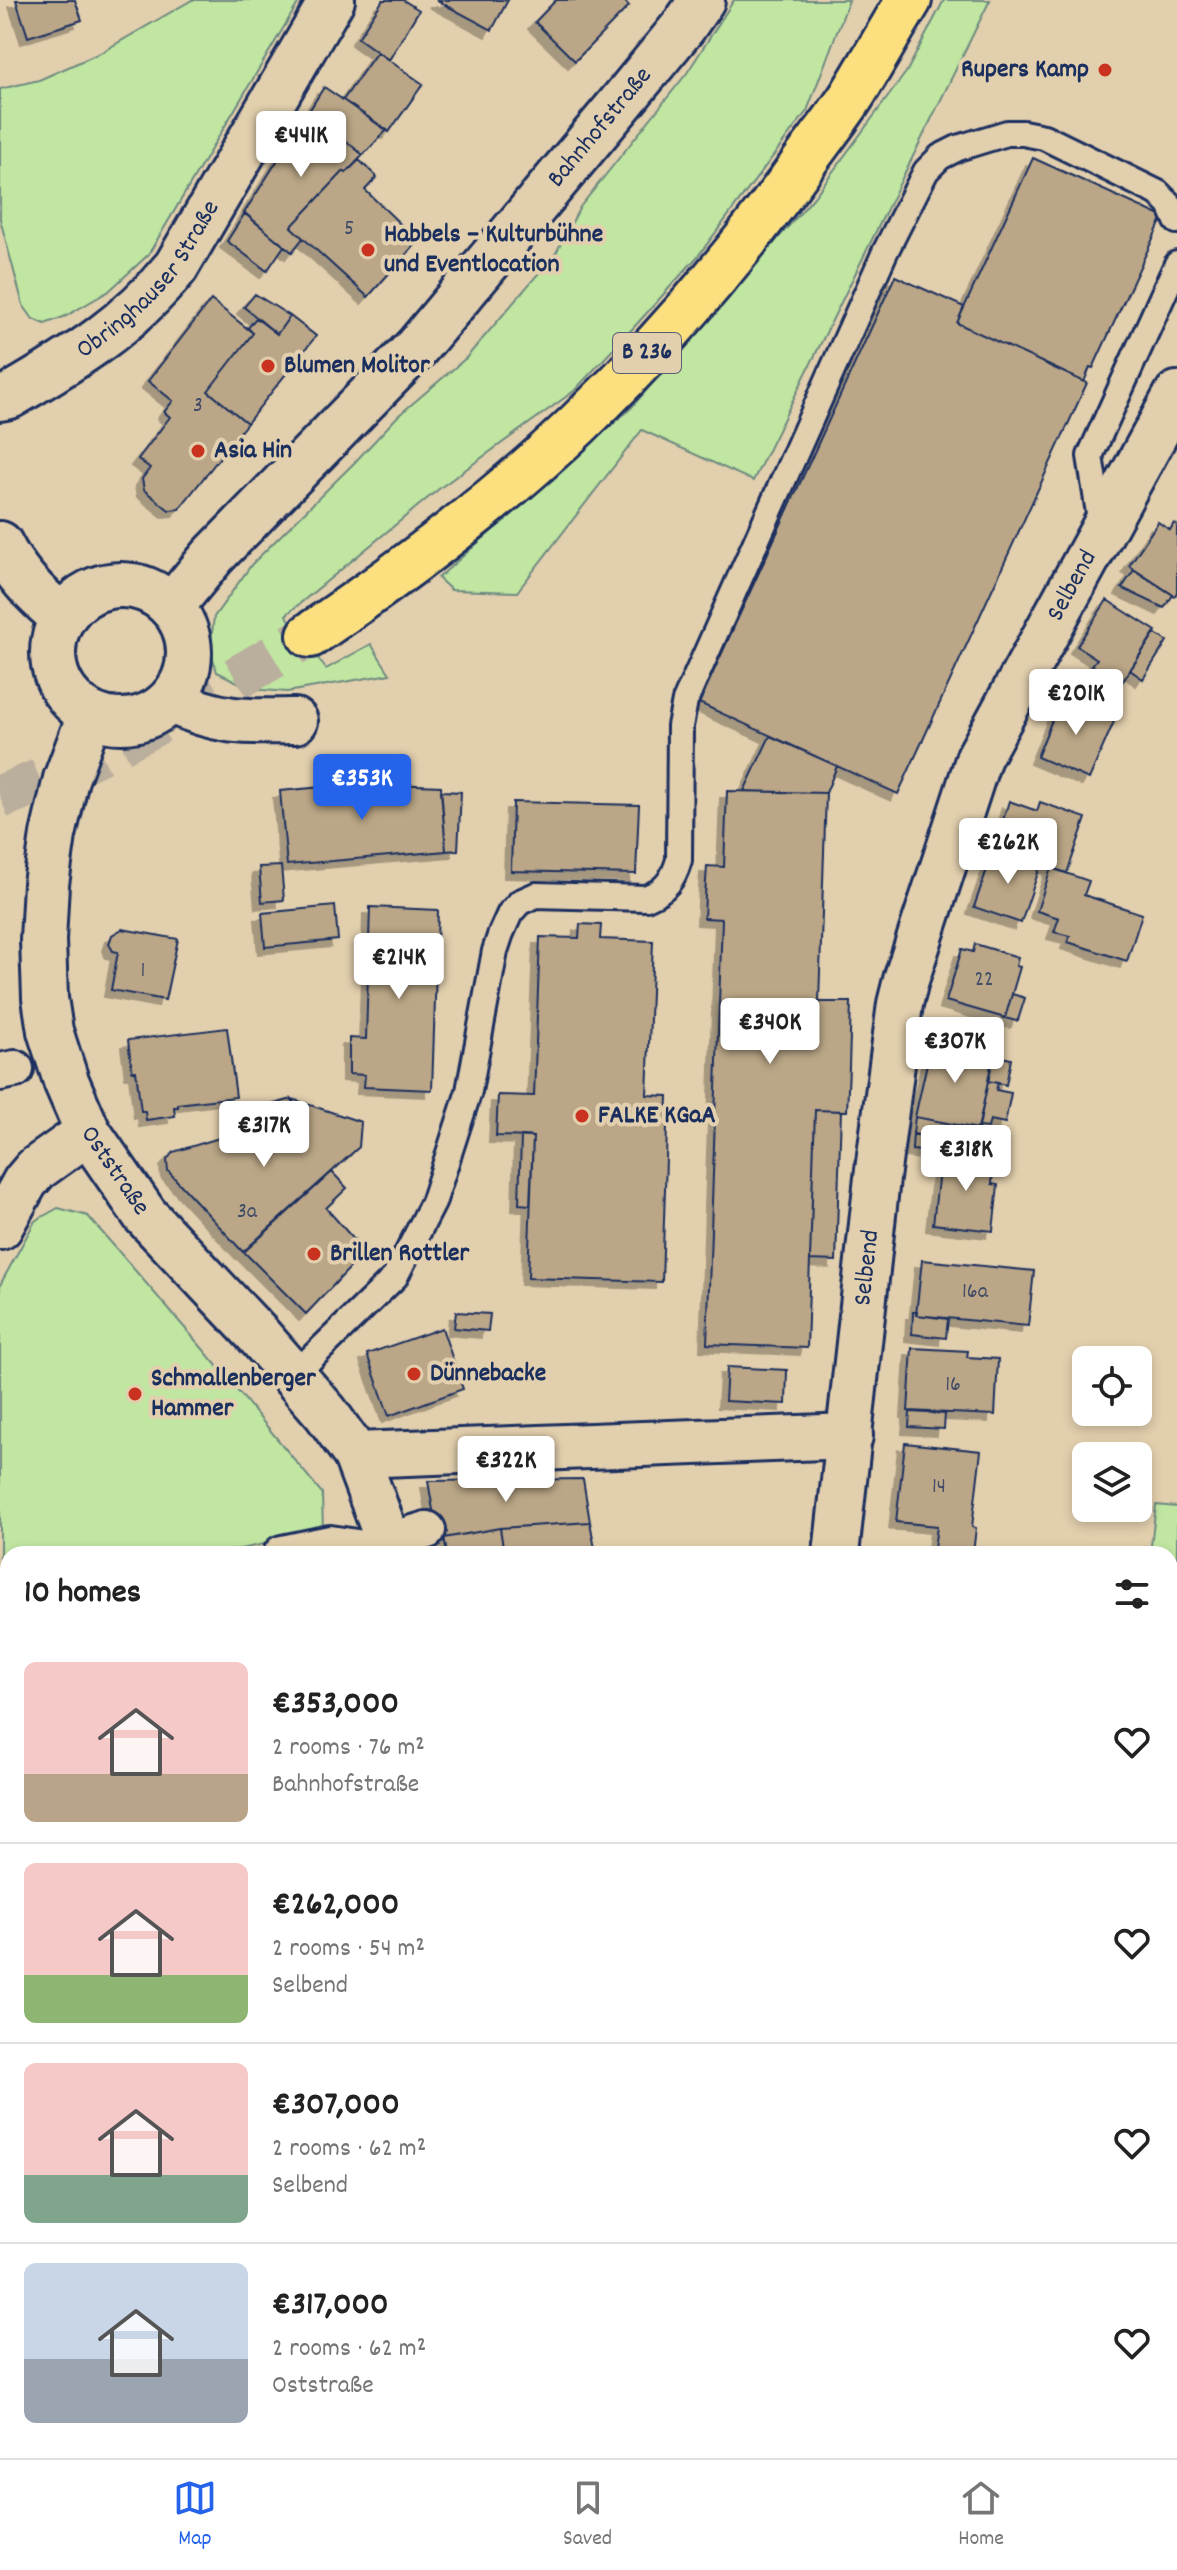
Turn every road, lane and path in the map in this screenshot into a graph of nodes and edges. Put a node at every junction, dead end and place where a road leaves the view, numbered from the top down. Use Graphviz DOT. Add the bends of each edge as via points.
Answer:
graph roads {
  1 [pos="332,0"];
  2 [pos="702,0"];
  3 [pos="909,0"];
  4 [pos="1177,221"];
  5 [pos="1177,264"];
  6 [pos="1177,394"];
  7 [pos="0,398"];
  8 [pos="1102,532"];
  9 [pos="0,544"];
  10 [pos="171,607"];
  11 [pos="63,617"];
  12 [pos="310,635"];
  13 [pos="171,701"];
  14 [pos="90,715"];
  15 [pos="295,721"];
  16 [pos="88,1132"];
  17 [pos="0,1227"];
  18 [pos="293,1376"];
  19 [pos="850,1436"];
  20 [pos="356,1455"];
  21 [pos="403,1542"];
  22 [pos="320,1546"];
  23 [pos="343,1546"];
  24 [pos="380,1546"];
  25 [pos="837,1546"];
  1 -- 7 [label="street, Obringhauser Straße" via="176,267 158,289 77,356"];
  2 -- 10 [label="street, Bahnhofstraße" via="417,347 213,556"];
  3 -- 12 [label="main road, B 236" via="852,95 777,200 635,367 511,485"];
  4 -- 18 [label="lane" via="1158,193 1044,137 1015,133 984,140 940,157 926,171 685,701 674,877 661,892 646,898 536,895 510,913 495,951 469,1091 433,1203 395,1277"];
  5 -- 8 [label="lane" via="1090,456"];
  6 -- 8 [label="street, Selbend"];
  8 -- 19 [label="street, Selbend" via="979,757 906,980 877,1178"];
  9 -- 11 [label="street" via="40,600"];
  10 -- 11 [label="street" via="156,594 117,585 97,589"];
  10 -- 13 [label="street" via="183,623 189,664"];
  11 -- 14 [label="street" via="53,658 58,681 71,701"];
  13 -- 14 [label="street" via="133,721"];
  13 -- 15 [label="street" via="236,722"];
  14 -- 16 [label="street, Oststraße" via="66,779 53,835 43,940 50,1031"];
  16 -- 17 [label="street" via="36,1169"];
  16 -- 18 [label="street, Oststraße" via="145,1215"];
  18 -- 20 [label="street, Oststraße"];
  19 -- 20 [label="street"];
  19 -- 25 [label="street, Selbend"];
  20 -- 21 [label="street, Oststraße"];
  21 -- 24 [label="street"];
  22 -- 23 [label="street"];
}
